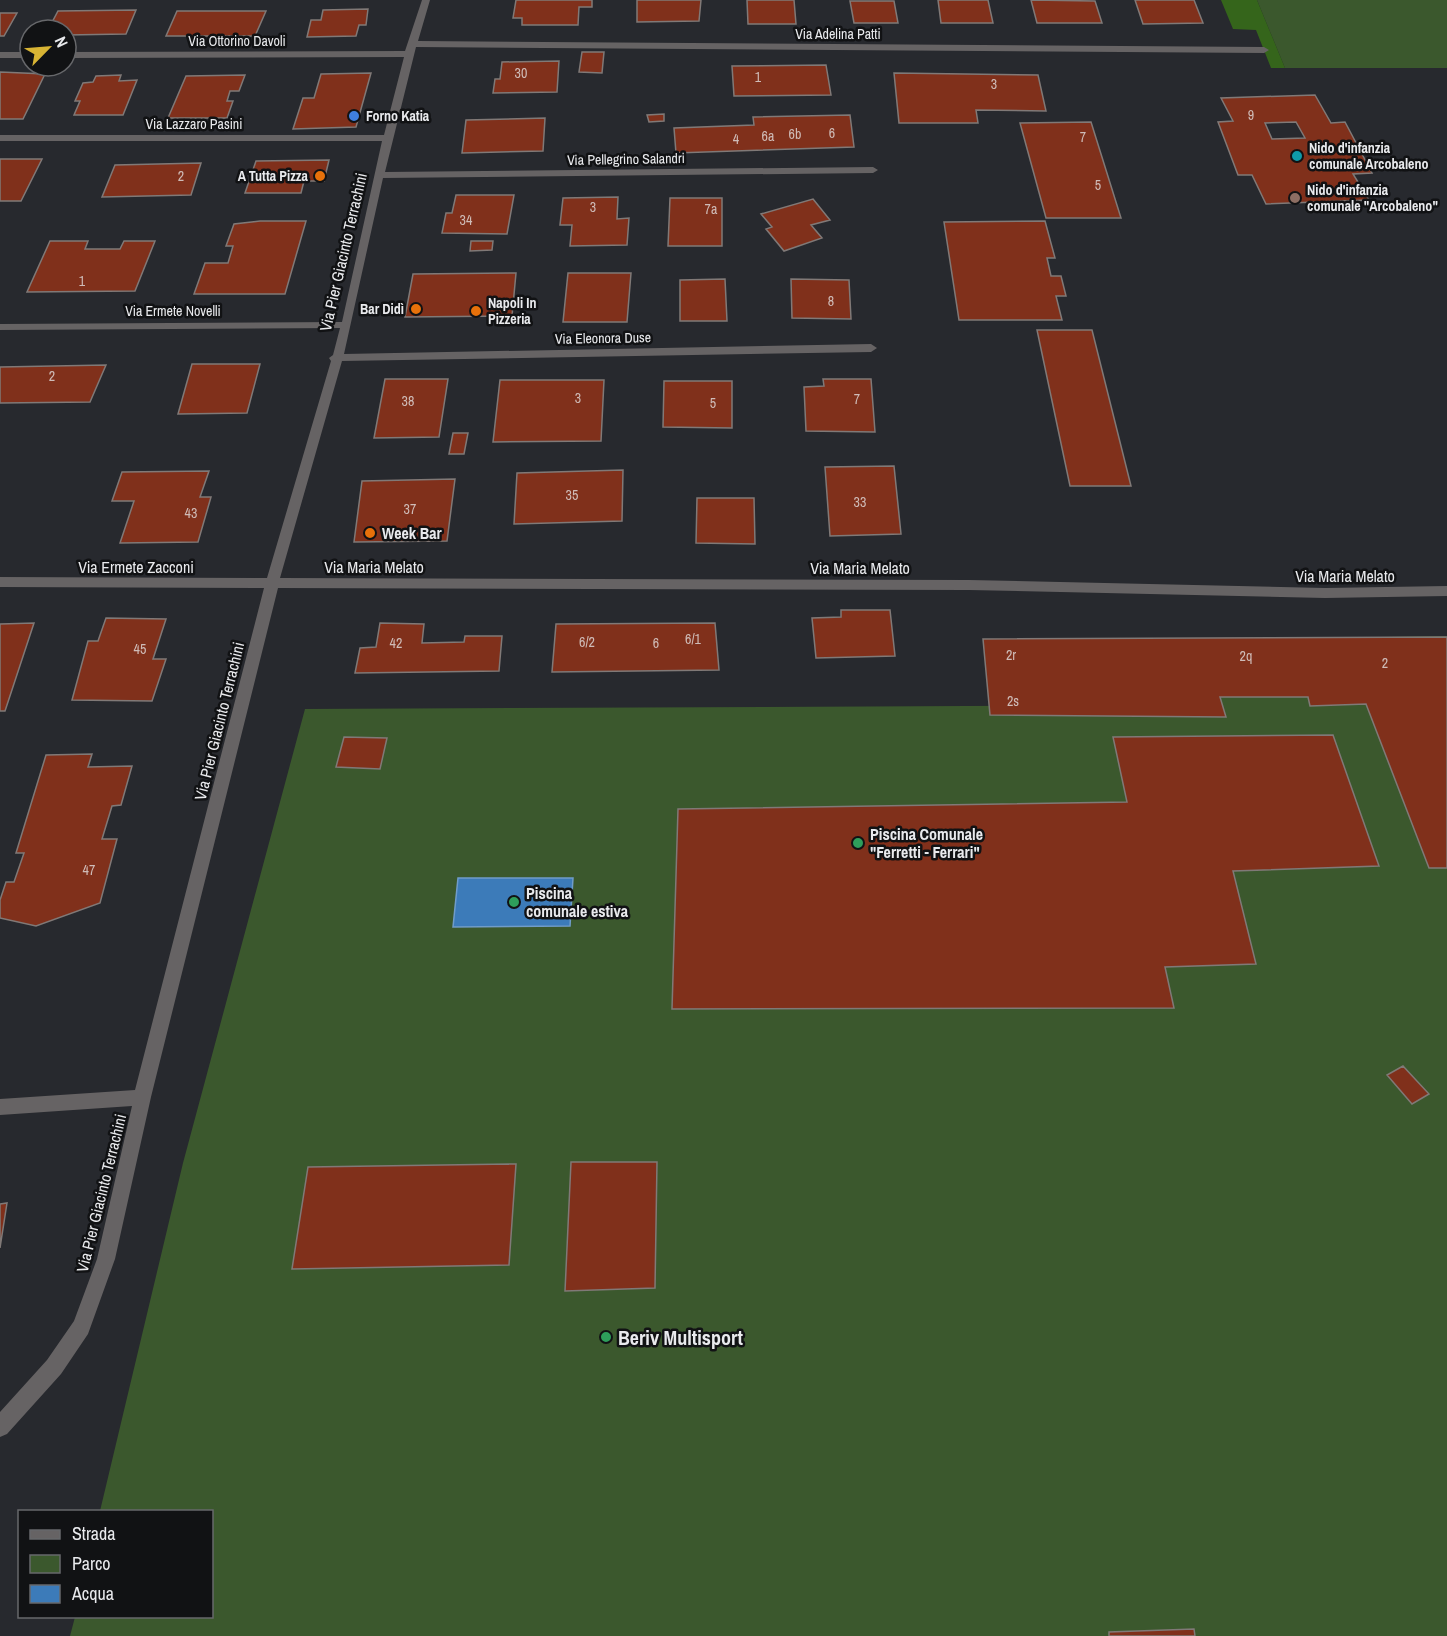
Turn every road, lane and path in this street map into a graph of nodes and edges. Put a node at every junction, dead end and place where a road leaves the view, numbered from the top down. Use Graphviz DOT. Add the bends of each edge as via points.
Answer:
graph roads {
  1 [pos="426,0"];
  2 [pos="410,49"];
  3 [pos="1264,50"];
  4 [pos="0,55"];
  5 [pos="18,55"];
  6 [pos="78,55"];
  7 [pos="0,138"];
  8 [pos="389,138"];
  9 [pos="873,170"];
  10 [pos="379,175"];
  11 [pos="347,325"];
  12 [pos="0,327"];
  13 [pos="872,348"];
  14 [pos="335,358"];
  15 [pos="0,582"];
  16 [pos="272,584"];
  17 [pos="1447,591"];
  18 [pos="142,1097"];
  19 [pos="0,1107"];
  20 [pos="0,1427"];
  1 -- 2 [label="street, Via Pier Giacinto Terrachini"];
  2 -- 3 [label="street, Via Adelina Patti"];
  2 -- 6 [label="street, Via Ottorino Davoli"];
  2 -- 8 [label="street, Via Pier Giacinto Terrachini"];
  4 -- 5 [label="street"];
  7 -- 8 [label="street, Via Lazzaro Pasini"];
  8 -- 10 [label="street, Via Pier Giacinto Terrachini"];
  9 -- 10 [label="street, Via Pellegrino Salandri"];
  10 -- 11 [label="street, Via Pier Giacinto Terrachini"];
  11 -- 12 [label="street, Via Ermete Novelli"];
  11 -- 14 [label="street, Via Pier Giacinto Terrachini"];
  13 -- 14 [label="street, Via Eleonora Duse"];
  14 -- 16 [label="street, Via Pier Giacinto Terrachini"];
  15 -- 16 [label="street, Via Ermete Zacconi"];
  16 -- 17 [label="street, Via Maria Melato" via="969,585 1325,593"];
  16 -- 18 [label="street, Via Pier Giacinto Terrachini"];
  18 -- 19 [label="street"];
  18 -- 20 [label="street, Via Pier Giacinto Terrachini" via="106,1259 81,1327 54,1366"];
}
